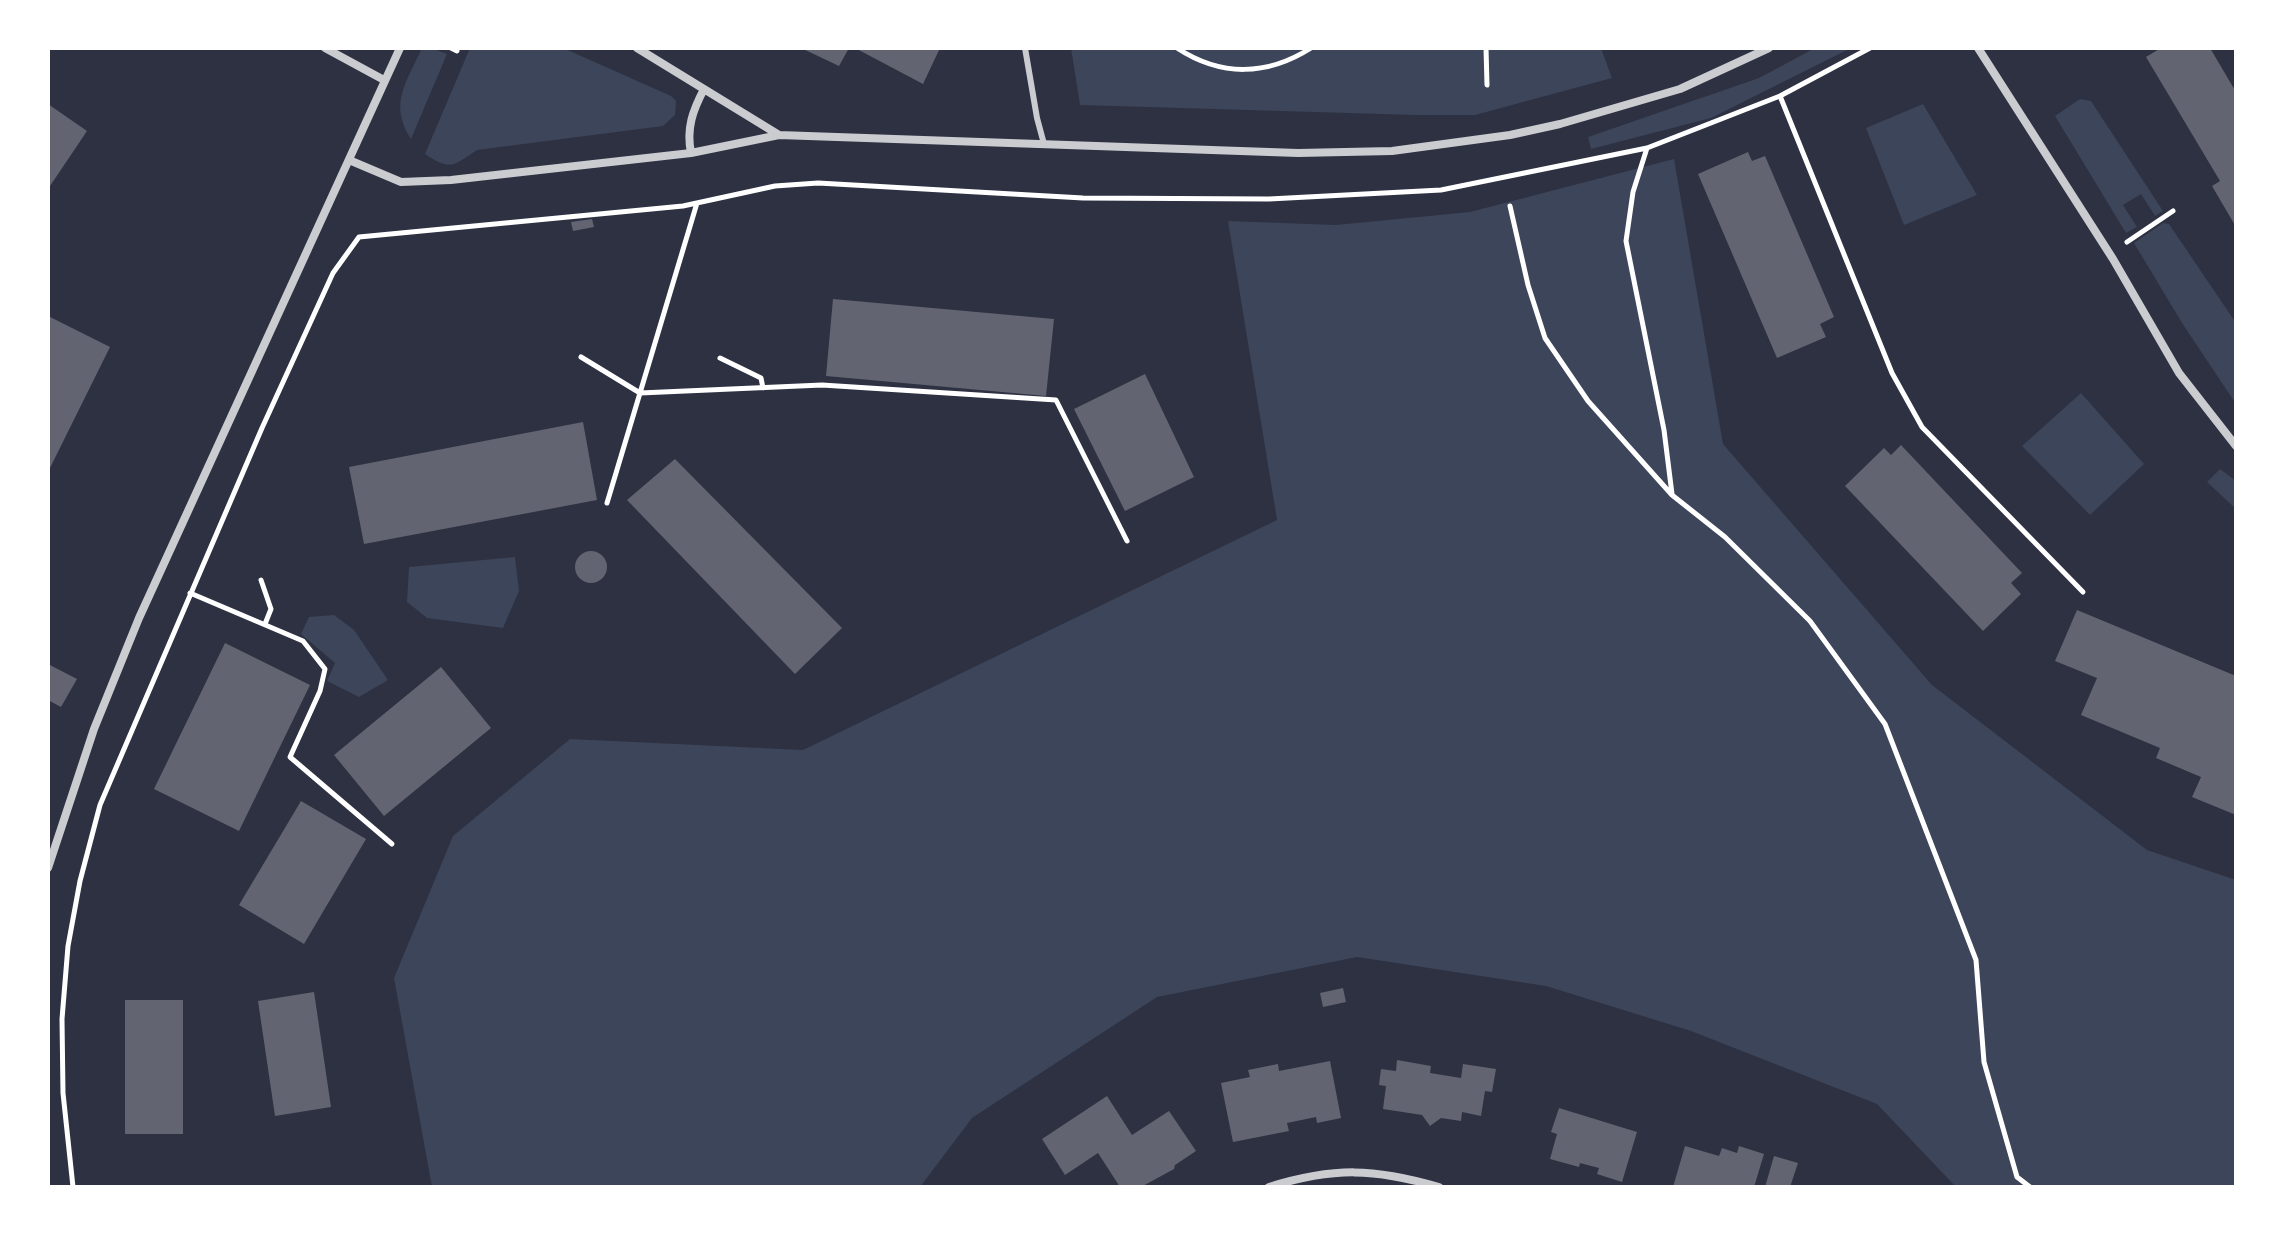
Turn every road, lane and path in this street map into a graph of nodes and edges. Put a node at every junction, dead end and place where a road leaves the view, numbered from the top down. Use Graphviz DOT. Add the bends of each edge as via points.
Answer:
graph roads {
  1 [pos="325,48"];
  2 [pos="400,48"];
  3 [pos="637,48"];
  4 [pos="1025,48"];
  5 [pos="1177,48"];
  6 [pos="1311,48"];
  7 [pos="1486,48"];
  8 [pos="1769,48"];
  9 [pos="1870,48"];
  10 [pos="1978,48"];
  11 [pos="384,80"];
  12 [pos="1487,85"];
  13 [pos="704,89"];
  14 [pos="1780,96"];
  15 [pos="779,135"];
  16 [pos="1044,144"];
  17 [pos="1647,148"];
  18 [pos="691,153"];
  19 [pos="349,160"];
  20 [pos="697,203"];
  21 [pos="1510,206"];
  22 [pos="2173,211"];
  23 [pos="2123,244"];
  24 [pos="581,357"];
  25 [pos="720,358"];
  26 [pos="763,388"];
  27 [pos="640,393"];
  28 [pos="2236,446"];
  29 [pos="1672,495"];
  30 [pos="607,503"];
  31 [pos="1127,541"];
  32 [pos="261,580"];
  33 [pos="2083,592"];
  34 [pos="190,593"];
  35 [pos="265,624"];
  36 [pos="392,844"];
  37 [pos="48,868"];
  38 [pos="73,1187"];
  39 [pos="1269,1187"];
  40 [pos="1439,1187"];
  41 [pos="2030,1187"];
  1 -- 11 [label="street"];
  2 -- 11 [label="street"];
  3 -- 13 [label="street"];
  4 -- 16 [label="lane"];
  5 -- 6 [label="path" via="1202,63 1268,69"];
  7 -- 12 [label="path"];
  8 -- 16 [label="street" via="1680,89 1560,124 1392,151"];
  9 -- 14 [label="path"];
  10 -- 28 [label="street" via="2179,373"];
  11 -- 19 [label="street"];
  13 -- 15 [label="street"];
  13 -- 18 [label="street" via="693,109"];
  14 -- 17 [label="path"];
  14 -- 33 [label="path" via="1892,373 1922,427"];
  15 -- 16 [label="street"];
  15 -- 18 [label="street"];
  17 -- 20 [label="path" via="1425,191 1269,199 1083,198 818,183 775,186"];
  17 -- 29 [label="path" via="1626,241"];
  18 -- 19 [label="street" via="401,182"];
  19 -- 37 [label="street" via="139,618 102,706"];
  20 -- 27 [label="path"];
  20 -- 34 [label="path" via="359,237 333,273"];
  21 -- 29 [label="path" via="1545,338 1588,401"];
  22 -- 23 [label="path"];
  24 -- 27 [label="path"];
  25 -- 26 [label="path" via="761,378"];
  26 -- 27 [label="path"];
  26 -- 31 [label="path" via="822,385 1056,400"];
  27 -- 30 [label="path"];
  29 -- 41 [label="path" via="1725,537 1810,621 1885,724 1976,960 1984,1062 2017,1177"];
  32 -- 35 [label="path" via="271,609"];
  34 -- 35 [label="path"];
  34 -- 38 [label="path" via="100,805 77,894 62,1019"];
  35 -- 36 [label="path" via="303,641 325,669 290,757"];
  39 -- 40 [label="street" via="1341,1170 1398,1175"];
}
